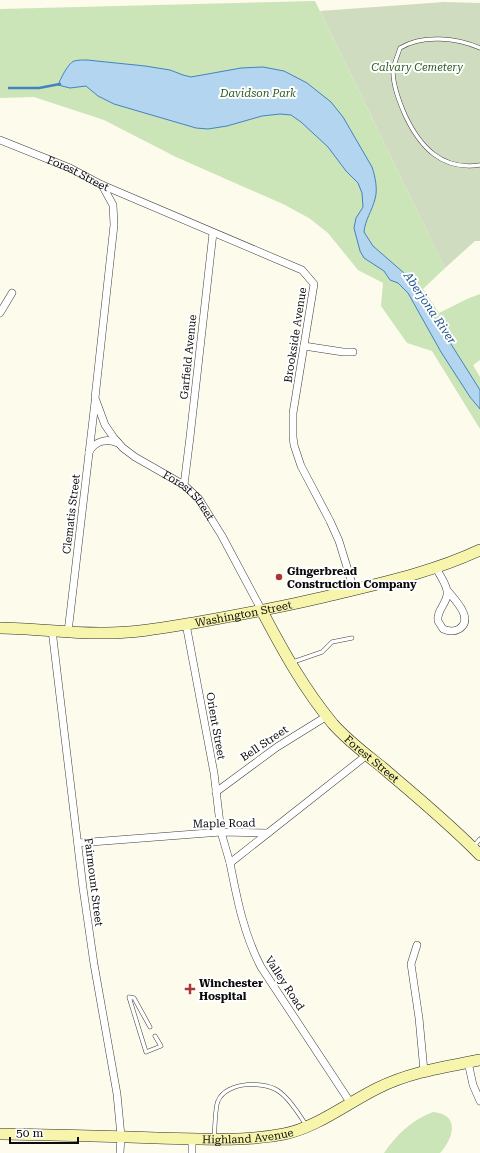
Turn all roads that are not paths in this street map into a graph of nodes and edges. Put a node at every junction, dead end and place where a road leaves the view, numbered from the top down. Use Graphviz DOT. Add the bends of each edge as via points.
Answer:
graph roads {
  1 [pos="480,48"];
  2 [pos="0,140"];
  3 [pos="480,165"];
  4 [pos="102,185"];
  5 [pos="213,233"];
  6 [pos="12,293"];
  7 [pos="0,312"];
  8 [pos="304,346"];
  9 [pos="353,352"];
  10 [pos="95,398"];
  11 [pos="119,444"];
  12 [pos="89,452"];
  13 [pos="184,484"];
  14 [pos="480,550"];
  15 [pos="436,567"];
  16 [pos="354,590"];
  17 [pos="447,590"];
  18 [pos="262,611"];
  19 [pos="186,624"];
  20 [pos="0,628"];
  21 [pos="52,630"];
  22 [pos="68,632"];
  23 [pos="352,638"];
  24 [pos="290,663"];
  25 [pos="327,716"];
  26 [pos="367,755"];
  27 [pos="216,792"];
  28 [pos="222,832"];
  29 [pos="268,833"];
  30 [pos="78,843"];
  31 [pos="478,847"];
  32 [pos="230,863"];
  33 [pos="416,946"];
  34 [pos="150,1027"];
  35 [pos="155,1036"];
  36 [pos="480,1060"];
  37 [pos="468,1062"];
  38 [pos="424,1071"];
  39 [pos="480,1100"];
  40 [pos="350,1102"];
  41 [pos="307,1127"];
  42 [pos="0,1134"];
  43 [pos="121,1136"];
  44 [pos="192,1139"];
  45 [pos="214,1139"];
  46 [pos="120,1153"];
  47 [pos="192,1153"];
  1 -- 3 [label="lane" via="439,39 421,40 400,48 394,65 395,88 417,138 445,161 458,166"];
  2 -- 4 [label="street, Forest Street" via="70,168"];
  4 -- 5 [label="street, Brookside Avenue"];
  4 -- 10 [label="street, Forest Street" via="113,205 114,224"];
  5 -- 8 [label="street, Brookside Avenue" via="302,270 314,284"];
  5 -- 13 [label="street, Garfield Avenue"];
  6 -- 7 [label="street"];
  8 -- 9 [label="street"];
  8 -- 16 [label="street, Brookside Avenue" via="293,412 294,445 301,466 335,532"];
  10 -- 11 [label="street, Forest Street" via="105,424"];
  10 -- 12 [label="street, Clematis Street"];
  11 -- 12 [label="street" via="101,441"];
  11 -- 13 [label="street, Forest Street" via="135,457"];
  12 -- 22 [label="street, Clematis Street"];
  13 -- 18 [label="street, Forest Street" via="206,508"];
  14 -- 15 [label="main road, Washington Street"];
  15 -- 16 [label="main road, Washington Street"];
  15 -- 17 [label="street"];
  16 -- 18 [label="main road, Washington Street"];
  17 -- 17 [label="street" via="438,618 443,629 451,631 462,626 464,616"];
  18 -- 19 [label="main road, Washington Street"];
  18 -- 24 [label="main road, Forest Street"];
  19 -- 22 [label="main road, Washington Street" via="137,632"];
  19 -- 27 [label="street, Orient Street"];
  20 -- 21 [label="main road, Washington Street"];
  21 -- 22 [label="main road, Washington Street"];
  21 -- 30 [label="street, Fairmount Street"];
  23 -- 24 [label="lane" via="332,642 322,652"];
  24 -- 25 [label="main road, Forest Street"];
  25 -- 26 [label="main road, Forest Street"];
  25 -- 27 [label="street, Bell Street" via="277,746"];
  26 -- 29 [label="street, Maple Road"];
  26 -- 31 [label="main road, Forest Street"];
  27 -- 28 [label="street, Orient Street"];
  28 -- 29 [label="street, Maple Road"];
  28 -- 30 [label="street, Maple Road"];
  28 -- 32 [label="street, Valley Road"];
  29 -- 32 [label="street"];
  30 -- 43 [label="street, Fairmount Street" via="94,964 118,1094"];
  32 -- 40 [label="street, Valley Road" via="244,928 252,951"];
  33 -- 38 [label="street" via="411,964"];
  34 -- 35 [label="lane" via="134,998 128,997 146,1052 161,1046"];
  36 -- 37 [label="main road, Highland Avenue"];
  37 -- 38 [label="main road, Highland Avenue"];
  37 -- 39 [label="street" via="473,1085"];
  38 -- 40 [label="main road, Highland Avenue" via="400,1078"];
  40 -- 41 [label="main road, Highland Avenue"];
  41 -- 45 [label="main road, Highland Avenue" via="264,1138"];
  41 -- 45 [label="lane" via="282,1093 272,1086 253,1084 225,1091 218,1101"];
  42 -- 43 [label="main road, Highland Avenue"];
  43 -- 44 [label="main road, Highland Avenue"];
  43 -- 46 [label="street, Fairmount Street"];
  44 -- 45 [label="main road, Highland Avenue"];
  44 -- 47 [label="street"];
}
